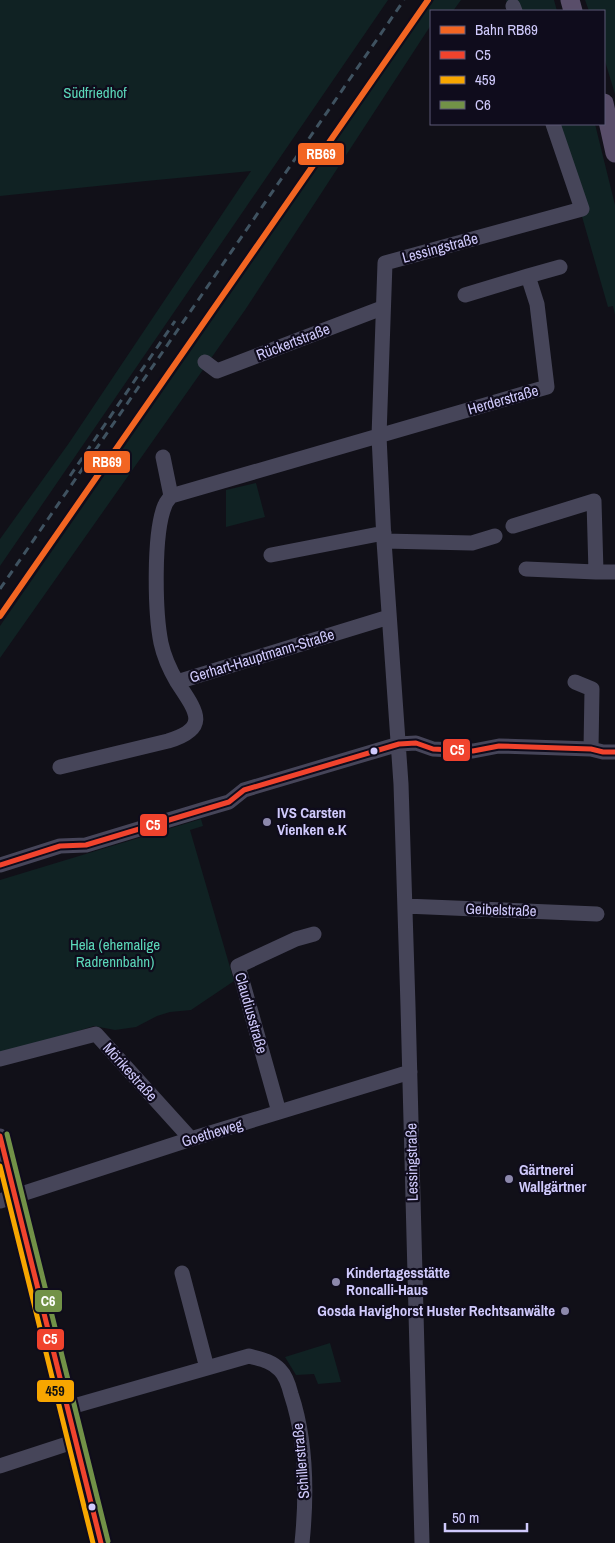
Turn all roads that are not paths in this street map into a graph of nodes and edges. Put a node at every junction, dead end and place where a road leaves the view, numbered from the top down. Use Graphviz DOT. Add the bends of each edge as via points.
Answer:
graph roads {
  1 [pos="605,108"];
  2 [pos="553,125"];
  3 [pos="615,153"];
  4 [pos="560,267"];
  5 [pos="528,276"];
  6 [pos="465,295"];
  7 [pos="382,308"];
  8 [pos="205,362"];
  9 [pos="379,436"];
  10 [pos="163,457"];
  11 [pos="171,496"];
  12 [pos="512,526"];
  13 [pos="495,536"];
  14 [pos="384,537"];
  15 [pos="271,555"];
  16 [pos="526,569"];
  17 [pos="596,572"];
  18 [pos="615,572"];
  19 [pos="390,617"];
  20 [pos="176,682"];
  21 [pos="575,682"];
  22 [pos="399,744"];
  23 [pos="591,749"];
  24 [pos="615,752"];
  25 [pos="60,767"];
  26 [pos="0,864"];
  27 [pos="405,906"];
  28 [pos="597,914"];
  29 [pos="314,934"];
  30 [pos="0,1059"];
  31 [pos="410,1072"];
  32 [pos="279,1112"];
  33 [pos="0,1136"];
  34 [pos="191,1139"];
  35 [pos="15,1196"];
  36 [pos="0,1201"];
  37 [pos="182,1273"];
  38 [pos="207,1368"];
  39 [pos="67,1408"];
  40 [pos="76,1441"];
  41 [pos="0,1466"];
  42 [pos="101,1543"];
  43 [pos="302,1543"];
  44 [pos="422,1543"];
  1 -- 3 [label="main road"];
  2 -- 7 [label="street, Lessingstraße" via="582,209 385,263"];
  4 -- 5 [label="street"];
  5 -- 6 [label="street"];
  5 -- 9 [label="street, Herderstraße" via="537,304 548,387"];
  7 -- 8 [label="street, Rückertstraße" via="217,371"];
  7 -- 9 [label="street, Lessingstraße"];
  9 -- 11 [label="street"];
  9 -- 14 [label="street, Lessingstraße"];
  10 -- 11 [label="street"];
  11 -- 20 [label="street, Gerhart-Hauptmann-Straße" via="164,507 159,530 157,604 161,644"];
  12 -- 17 [label="street" via="594,501"];
  13 -- 14 [label="street" via="472,544"];
  14 -- 15 [label="street"];
  14 -- 19 [label="street, Lessingstraße"];
  16 -- 17 [label="street"];
  17 -- 18 [label="street"];
  19 -- 20 [label="street, Gerhart-Hauptmann-Straße"];
  19 -- 22 [label="street, Lessingstraße"];
  20 -- 25 [label="street" via="195,716 190,732 158,744"];
  21 -- 23 [label="street" via="592,689"];
  22 -- 23 [label="street" via="416,743 433,749 473,751 499,746"];
  22 -- 26 [label="street" via="244,790 229,802 137,830 86,845 60,846"];
  22 -- 27 [label="street, Lessingstraße"];
  23 -- 24 [label="street"];
  27 -- 28 [label="street, Geibelstraße"];
  27 -- 31 [label="street, Lessingstraße"];
  29 -- 32 [label="street, Claudiusstraße" via="238,966"];
  30 -- 34 [label="street, Mörikestraße" via="96,1034"];
  31 -- 32 [label="street, Goetheweg"];
  31 -- 44 [label="street, Lessingstraße"];
  32 -- 34 [label="street, Goetheweg"];
  33 -- 35 [label="street"];
  34 -- 35 [label="street, Goetheweg"];
  35 -- 36 [label="street, Goetheweg"];
  35 -- 39 [label="street"];
  37 -- 38 [label="street"];
  38 -- 39 [label="street, Schillerstraße"];
  38 -- 43 [label="street, Schillerstraße" via="248,1356 267,1361 280,1370 288,1384 304,1459 306,1507"];
  39 -- 40 [label="street"];
  40 -- 41 [label="street"];
  40 -- 42 [label="street"];
}
